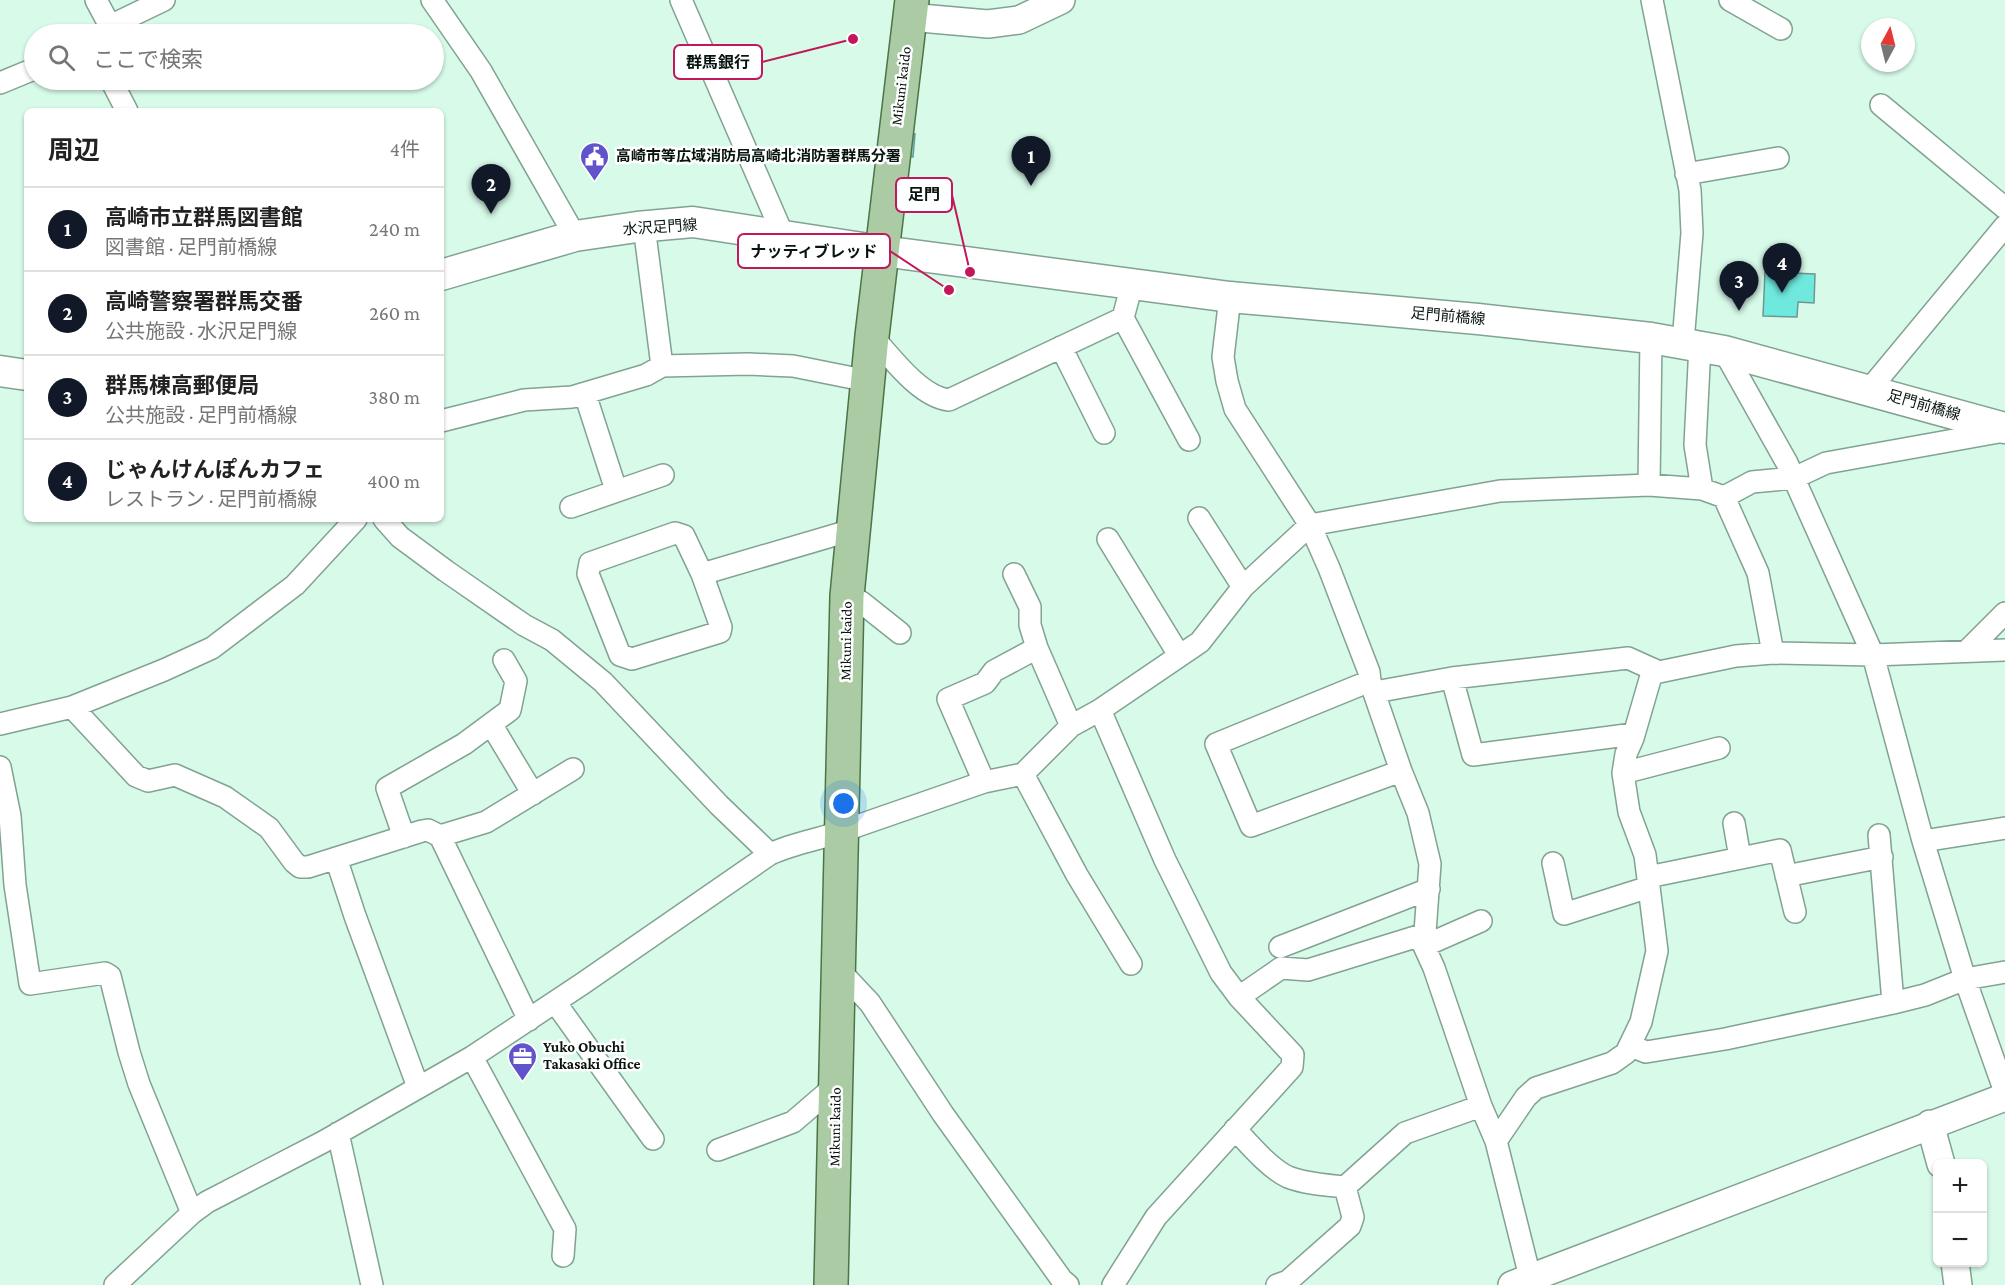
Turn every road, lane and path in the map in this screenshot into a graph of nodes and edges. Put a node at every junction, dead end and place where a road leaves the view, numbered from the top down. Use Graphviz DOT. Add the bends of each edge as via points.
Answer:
graph roads {
  1 [pos="96,0"];
  2 [pos="164,0"];
  3 [pos="681,0"];
  4 [pos="1061,0"];
  5 [pos="1652,0"];
  6 [pos="1730,0"];
  7 [pos="441,2"];
  8 [pos="911,9"];
  9 [pos="104,24"];
  10 [pos="118,24"];
  11 [pos="1781,29"];
  12 [pos="24,73"];
  13 [pos="0,83"];
  14 [pos="116,90"];
  15 [pos="1881,105"];
  16 [pos="125,108"];
  17 [pos="1778,158"];
  18 [pos="1686,174"];
  19 [pos="2005,208"];
  20 [pos="644,226"];
  21 [pos="2005,226"];
  22 [pos="783,235"];
  23 [pos="575,236"];
  24 [pos="882,251"];
  25 [pos="444,274"];
  26 [pos="1132,284"];
  27 [pos="1230,297"];
  28 [pos="1123,318"];
  29 [pos="872,336"];
  30 [pos="1652,338"];
  31 [pos="1702,346"];
  32 [pos="1061,347"];
  33 [pos="662,366"];
  34 [pos="0,371"];
  35 [pos="24,375"];
  36 [pos="868,381"];
  37 [pos="1869,390"];
  38 [pos="585,394"];
  39 [pos="444,420"];
  40 [pos="2005,429"];
  41 [pos="1104,434"];
  42 [pos="1189,440"];
  43 [pos="663,475"];
  44 [pos="1794,478"];
  45 [pos="1649,485"];
  46 [pos="1702,489"];
  47 [pos="616,490"];
  48 [pos="1724,497"];
  49 [pos="571,507"];
  50 [pos="1199,518"];
  51 [pos="353,522"];
  52 [pos="387,522"];
  53 [pos="1310,525"];
  54 [pos="852,530"];
  55 [pos="1108,539"];
  56 [pos="702,574"];
  57 [pos="1014,574"];
  58 [pos="1243,587"];
  59 [pos="847,596"];
  60 [pos="2005,613"];
  61 [pos="900,633"];
  62 [pos="1037,648"];
  63 [pos="2005,650"];
  64 [pos="1967,651"];
  65 [pos="1773,653"];
  66 [pos="1179,655"];
  67 [pos="1873,655"];
  68 [pos="504,660"];
  69 [pos="1653,669"];
  70 [pos="1452,678"];
  71 [pos="1373,687"];
  72 [pos="72,707"];
  73 [pos="1100,710"];
  74 [pos="0,724"];
  75 [pos="491,724"];
  76 [pos="1071,726"];
  77 [pos="1634,734"];
  78 [pos="1719,748"];
  79 [pos="0,767"];
  80 [pos="573,769"];
  81 [pos="1401,771"];
  82 [pos="1623,773"];
  83 [pos="1023,774"];
  84 [pos="984,782"];
  85 [pos="533,794"];
  86 [pos="1734,823"];
  87 [pos="2005,828"];
  88 [pos="842,832"];
  89 [pos="1879,835"];
  90 [pos="440,836"];
  91 [pos="404,837"];
  92 [pos="1923,841"];
  93 [pos="770,854"];
  94 [pos="1882,857"];
  95 [pos="336,858"];
  96 [pos="1740,858"];
  97 [pos="1553,863"];
  98 [pos="1786,876"];
  99 [pos="1648,882"];
  100 [pos="1429,890"];
  101 [pos="1795,912"];
  102 [pos="1481,921"];
  103 [pos="1425,940"];
  104 [pos="1280,947"];
  105 [pos="1131,964"];
  106 [pos="838,970"];
  107 [pos="2005,972"];
  108 [pos="1965,979"];
  109 [pos="1239,997"];
  110 [pos="555,1002"];
  111 [pos="1893,1003"];
  112 [pos="529,1020"];
  113 [pos="1631,1046"];
  114 [pos="472,1057"];
  115 [pos="836,1085"];
  116 [pos="418,1087"];
  117 [pos="2005,1092"];
  118 [pos="2005,1097"];
  119 [pos="1480,1106"];
  120 [pos="1930,1124"];
  121 [pos="1235,1129"];
  122 [pos="338,1133"];
  123 [pos="653,1139"];
  124 [pos="1496,1141"];
  125 [pos="718,1150"];
  126 [pos="1940,1159"];
  127 [pos="1345,1187"];
  128 [pos="192,1213"];
  129 [pos="563,1256"];
  130 [pos="1956,1267"];
  131 [pos="1525,1282"];
  132 [pos="115,1285"];
  133 [pos="372,1285"];
  134 [pos="831,1285"];
  135 [pos="1068,1285"];
  136 [pos="1113,1285"];
  137 [pos="1277,1285"];
  138 [pos="1958,1285"];
  1 -- 9 [label="street"];
  2 -- 10 [label="street"];
  3 -- 22 [label="street"];
  4 -- 8 [label="street" via="1019,20 988,24"];
  5 -- 18 [label="street"];
  6 -- 11 [label="street"];
  7 -- 23 [label="street"];
  8 -- 24 [label="main road, Mikuni kaido"];
  12 -- 13 [label="street"];
  14 -- 16 [label="street"];
  15 -- 19 [label="street"];
  17 -- 18 [label="street"];
  18 -- 31 [label="street"];
  20 -- 22 [label="main road, 水沢足門線" via="693,222"];
  20 -- 23 [label="main road, 水沢足門線"];
  20 -- 33 [label="street"];
  21 -- 37 [label="street"];
  22 -- 24 [label="main road, 水沢足門線"];
  23 -- 25 [label="main road, 水沢足門線"];
  24 -- 26 [label="main road, 足門前橋線"];
  24 -- 29 [label="main road, Mikuni kaido"];
  26 -- 27 [label="main road, 足門前橋線"];
  26 -- 28 [label="street"];
  27 -- 30 [label="main road, 足門前橋線"];
  27 -- 53 [label="street" via="1223,357 1235,409"];
  28 -- 32 [label="street"];
  28 -- 42 [label="street"];
  29 -- 32 [label="street" via="921,388 939,399 949,400"];
  29 -- 36 [label="main road, Mikuni kaido"];
  30 -- 31 [label="main road, 足門前橋線"];
  30 -- 45 [label="street"];
  31 -- 37 [label="main road, 足門前橋線"];
  31 -- 44 [label="street"];
  31 -- 46 [label="street" via="1695,445"];
  32 -- 41 [label="street"];
  33 -- 36 [label="street" via="792,366"];
  33 -- 38 [label="street"];
  34 -- 35 [label="main road"];
  36 -- 54 [label="main road, Mikuni kaido"];
  37 -- 40 [label="main road, 足門前橋線"];
  38 -- 39 [label="street" via="524,400"];
  38 -- 47 [label="street"];
  40 -- 44 [label="street" via="1826,463"];
  43 -- 47 [label="street"];
  44 -- 48 [label="street" via="1752,482"];
  44 -- 67 [label="street"];
  45 -- 46 [label="street"];
  45 -- 53 [label="street" via="1500,491"];
  46 -- 48 [label="street"];
  47 -- 49 [label="street"];
  48 -- 65 [label="street" via="1758,573"];
  50 -- 58 [label="street"];
  51 -- 72 [label="street" via="295,585 212,648"];
  52 -- 93 [label="street" via="446,572 552,640 603,682"];
  53 -- 58 [label="street"];
  53 -- 71 [label="street"];
  54 -- 56 [label="street"];
  54 -- 59 [label="main road, Mikuni kaido"];
  55 -- 66 [label="street"];
  56 -- 56 [label="street" via="720,632 632,658 620,655 588,574 590,563 675,533 684,536"];
  57 -- 62 [label="street" via="1030,607 1030,626"];
  58 -- 66 [label="street" via="1200,642"];
  59 -- 61 [label="street" via="861,602"];
  59 -- 88 [label="main road, Mikuni kaido"];
  60 -- 64 [label="street"];
  62 -- 76 [label="street"];
  62 -- 84 [label="street" via="994,671 985,683 948,699"];
  63 -- 64 [label="street"];
  64 -- 67 [label="street"];
  65 -- 67 [label="street"];
  65 -- 69 [label="street" via="1736,656 1659,672"];
  66 -- 73 [label="street"];
  67 -- 92 [label="street"];
  68 -- 75 [label="street" via="516,681 510,710"];
  69 -- 70 [label="street" via="1628,658"];
  69 -- 77 [label="street"];
  70 -- 71 [label="street"];
  70 -- 77 [label="street" via="1473,755"];
  71 -- 81 [label="street"];
  71 -- 81 [label="street" via="1216,744 1251,826"];
  72 -- 74 [label="street"];
  72 -- 95 [label="street" via="136,776 148,781 175,775 225,797 269,828 300,867"];
  73 -- 76 [label="street"];
  73 -- 109 [label="street" via="1196,925 1221,973"];
  75 -- 85 [label="street"];
  75 -- 91 [label="street" via="387,788"];
  76 -- 83 [label="street"];
  77 -- 82 [label="street"];
  78 -- 82 [label="street"];
  79 -- 128 [label="street" via="10,816 15,885 30,984 105,973 110,976 139,1084"];
  80 -- 85 [label="street"];
  81 -- 100 [label="street" via="1423,833 1430,864"];
  82 -- 99 [label="street" via="1629,812 1645,855"];
  83 -- 84 [label="street"];
  83 -- 105 [label="street"];
  84 -- 88 [label="street"];
  85 -- 90 [label="street" via="486,822"];
  86 -- 96 [label="street"];
  87 -- 92 [label="street"];
  88 -- 93 [label="street"];
  88 -- 106 [label="main road, Mikuni kaido"];
  89 -- 94 [label="street"];
  90 -- 91 [label="street" via="428,830"];
  90 -- 112 [label="street"];
  91 -- 95 [label="street"];
  92 -- 108 [label="street"];
  93 -- 110 [label="street"];
  94 -- 98 [label="street"];
  94 -- 111 [label="street"];
  95 -- 116 [label="street"];
  96 -- 98 [label="street" via="1780,850"];
  96 -- 99 [label="street"];
  97 -- 99 [label="street" via="1564,914"];
  98 -- 101 [label="street"];
  99 -- 113 [label="street" via="1657,951 1641,1022"];
  100 -- 103 [label="street"];
  100 -- 104 [label="street"];
  102 -- 103 [label="street"];
  103 -- 109 [label="street" via="1308,970 1281,968"];
  103 -- 119 [label="street"];
  106 -- 115 [label="main road, Mikuni kaido"];
  106 -- 135 [label="street" via="870,1003 943,1114"];
  107 -- 108 [label="street"];
  108 -- 111 [label="street"];
  108 -- 117 [label="street"];
  109 -- 121 [label="street" via="1293,1055 1292,1067"];
  110 -- 112 [label="street"];
  110 -- 123 [label="street"];
  111 -- 113 [label="street" via="1725,1040 1646,1052"];
  112 -- 114 [label="street"];
  113 -- 124 [label="street" via="1612,1063 1536,1088"];
  114 -- 116 [label="street"];
  114 -- 129 [label="street" via="565,1229"];
  115 -- 125 [label="street" via="793,1122"];
  115 -- 134 [label="main road, Mikuni kaido"];
  116 -- 122 [label="street"];
  118 -- 120 [label="street"];
  119 -- 124 [label="street"];
  119 -- 127 [label="street" via="1405,1133"];
  120 -- 126 [label="street"];
  120 -- 131 [label="street"];
  121 -- 127 [label="street" via="1287,1176"];
  121 -- 136 [label="street" via="1156,1217"];
  122 -- 128 [label="street"];
  122 -- 133 [label="street"];
  124 -- 131 [label="street"];
  127 -- 137 [label="street" via="1353,1217 1350,1226 1288,1281"];
  128 -- 132 [label="street"];
  130 -- 138 [label="street"];
}
